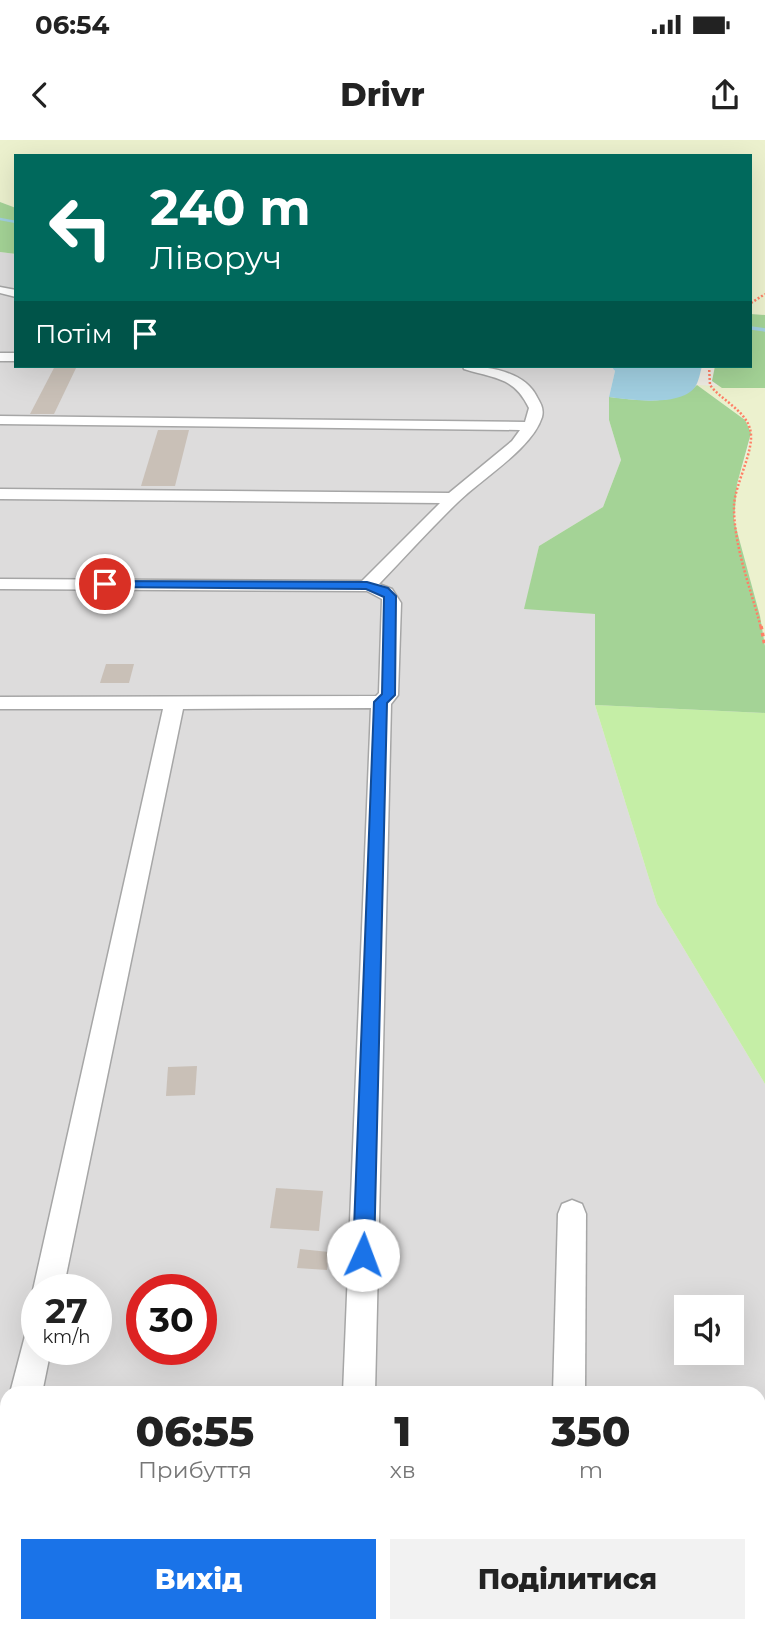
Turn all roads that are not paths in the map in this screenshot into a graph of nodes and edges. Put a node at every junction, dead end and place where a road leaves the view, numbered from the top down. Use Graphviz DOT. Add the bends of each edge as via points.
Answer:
graph roads {
  1 [pos="475,368"];
  2 [pos="0,420"];
  3 [pos="531,426"];
  4 [pos="0,494"];
  5 [pos="453,498"];
  6 [pos="0,584"];
  7 [pos="367,586"];
  8 [pos="380,702"];
  9 [pos="0,703"];
  10 [pos="174,705"];
  11 [pos="572,1214"];
  12 [pos="51,1274"];
  13 [pos="32,1365"];
  14 [pos="28,1386"];
  15 [pos="359,1386"];
  16 [pos="569,1386"];
  1 -- 3 [label="street" via="526,388 537,408"];
  2 -- 3 [label="street"];
  3 -- 5 [label="street" via="517,444"];
  4 -- 5 [label="street"];
  5 -- 7 [label="street"];
  6 -- 7 [label="street"];
  7 -- 8 [label="street" via="383,590 392,603 388,695"];
  8 -- 10 [label="street"];
  8 -- 15 [label="street"];
  9 -- 10 [label="street"];
  10 -- 12 [label="street"];
  11 -- 16 [label="street"];
  13 -- 14 [label="street"];
}
